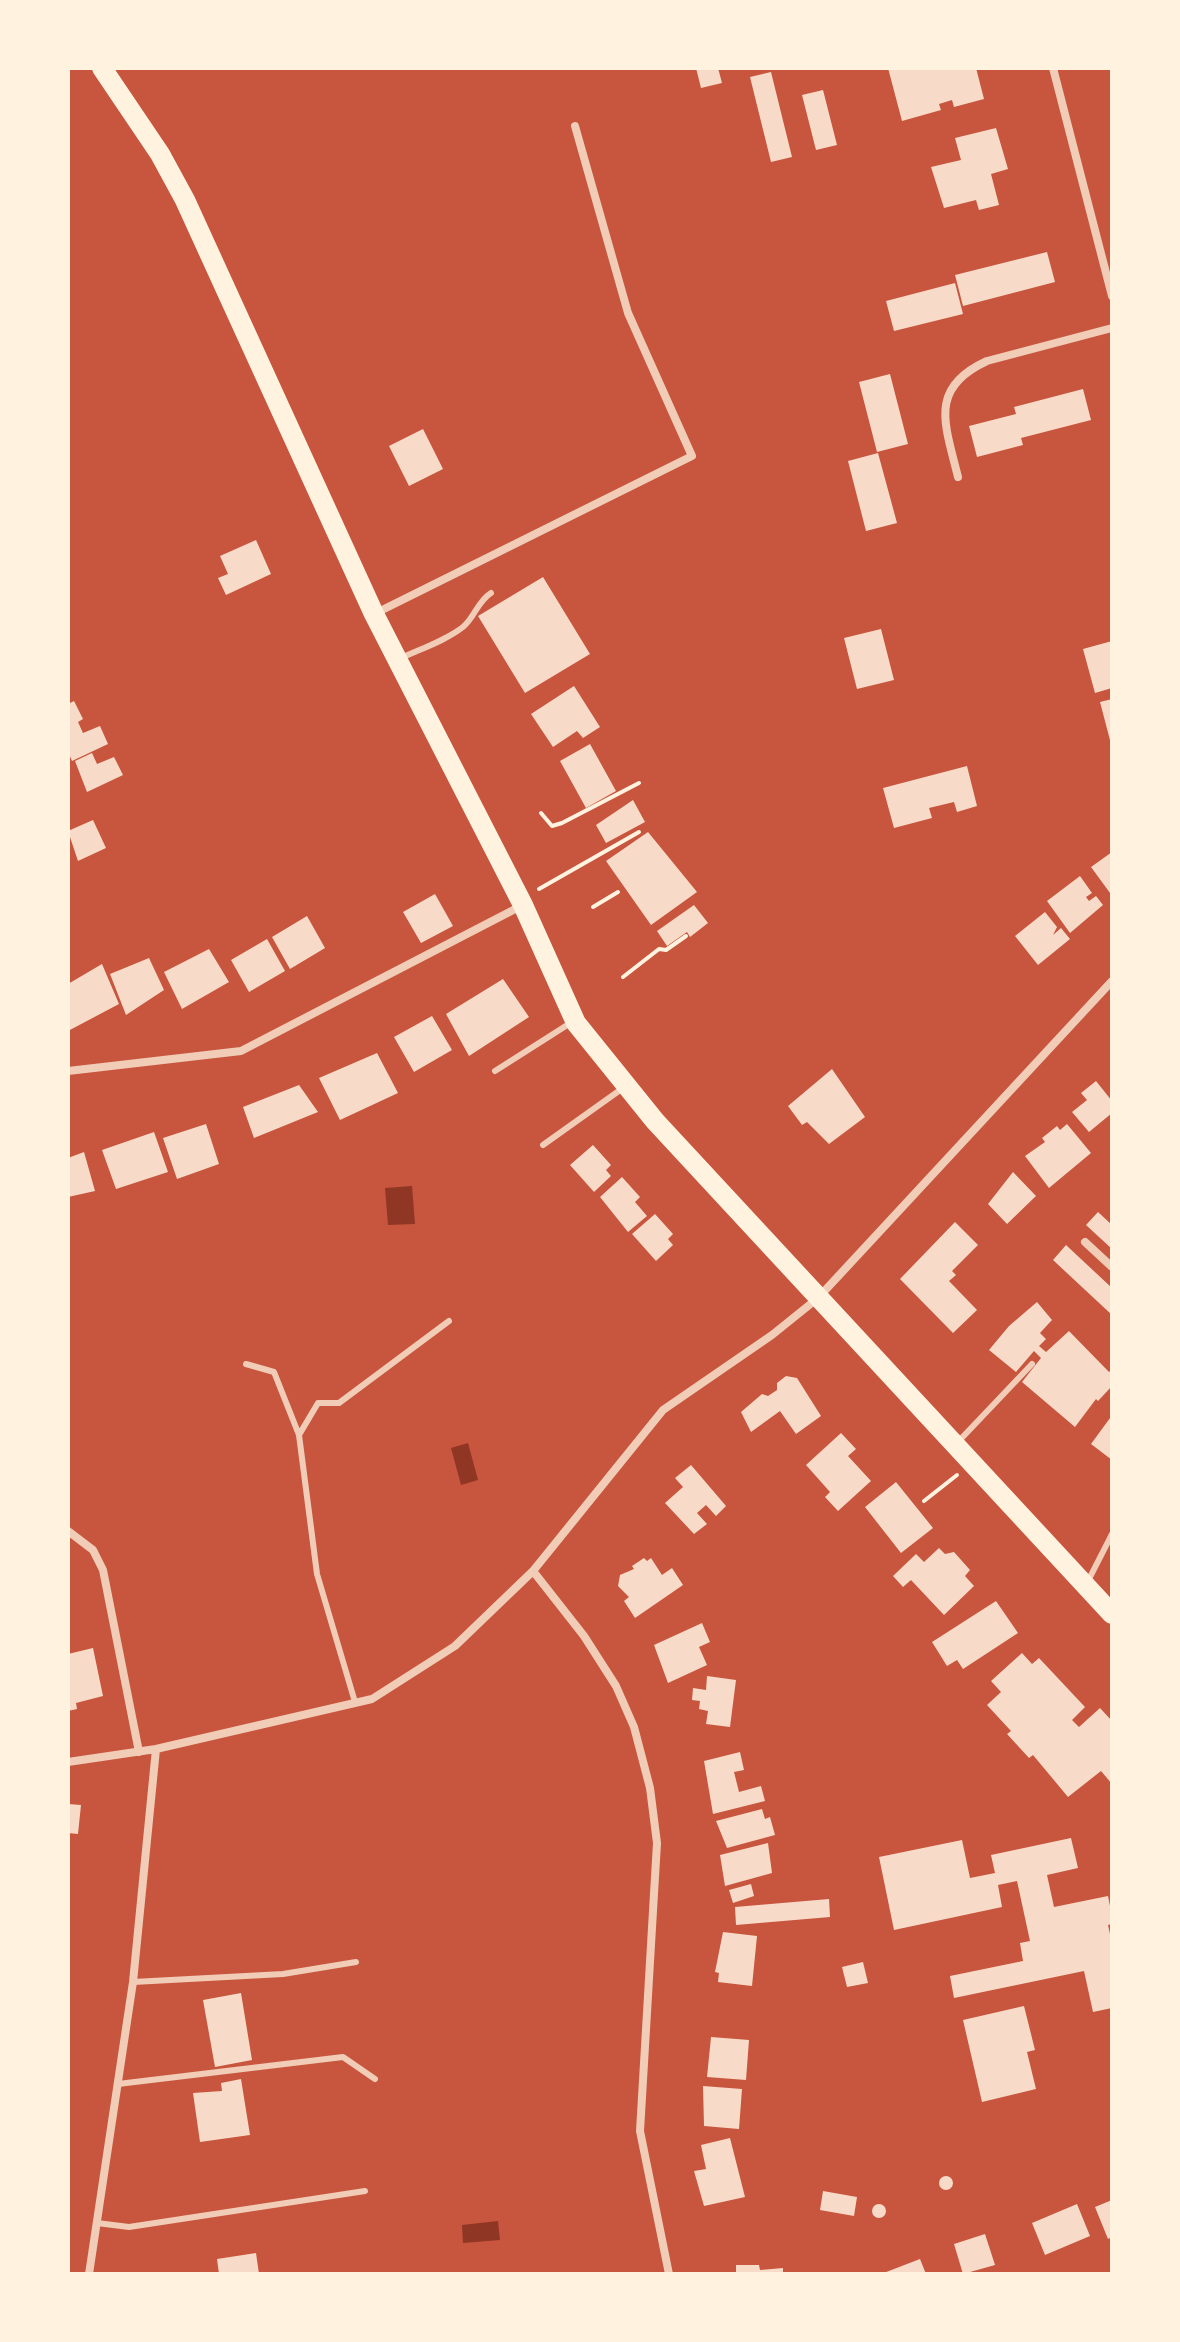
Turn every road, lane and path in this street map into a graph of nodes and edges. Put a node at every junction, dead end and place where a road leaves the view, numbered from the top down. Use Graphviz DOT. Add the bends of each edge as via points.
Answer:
graph roads {
  1 [pos="102,68"];
  2 [pos="1053,68"];
  3 [pos="575,126"];
  4 [pos="1112,296"];
  5 [pos="1112,328"];
  6 [pos="958,477"];
  7 [pos="491,593"];
  8 [pos="374,614"];
  9 [pos="398,660"];
  10 [pos="639,783"];
  11 [pos="541,813"];
  12 [pos="639,832"];
  13 [pos="618,892"];
  14 [pos="523,905"];
  15 [pos="593,907"];
  16 [pos="686,936"];
  17 [pos="623,977"];
  18 [pos="1112,981"];
  19 [pos="575,1020"];
  20 [pos="68,1071"];
  21 [pos="495,1071"];
  22 [pos="626,1085"];
  23 [pos="543,1145"];
  24 [pos="1085,1242"];
  25 [pos="1112,1267"];
  26 [pos="818,1298"];
  27 [pos="449,1321"];
  28 [pos="246,1364"];
  29 [pos="1032,1364"];
  30 [pos="299,1435"];
  31 [pos="955,1446"];
  32 [pos="971,1463"];
  33 [pos="924,1501"];
  34 [pos="68,1531"];
  35 [pos="1112,1534"];
  36 [pos="533,1571"];
  37 [pos="1086,1586"];
  38 [pos="1112,1614"];
  39 [pos="355,1702"];
  40 [pos="156,1749"];
  41 [pos="139,1752"];
  42 [pos="68,1762"];
  43 [pos="356,1962"];
  44 [pos="133,1982"];
  45 [pos="375,2079"];
  46 [pos="118,2084"];
  47 [pos="365,2191"];
  48 [pos="97,2223"];
  49 [pos="89,2274"];
  50 [pos="669,2274"];
  1 -- 8 [label="main road" via="185,200"];
  2 -- 4 [label="street"];
  3 -- 8 [label="street" via="628,313 692,456"];
  5 -- 6 [label="street" via="987,361 953,383 943,419"];
  7 -- 9 [label="lane" via="460,630"];
  8 -- 9 [label="main road"];
  9 -- 14 [label="main road"];
  10 -- 11 [label="path" via="562,823 552,826"];
  12 -- 14 [label="path" via="540,888"];
  13 -- 15 [label="path"];
  14 -- 19 [label="main road"];
  14 -- 20 [label="street" via="241,1051"];
  16 -- 17 [label="path"];
  18 -- 26 [label="street"];
  19 -- 21 [label="lane"];
  19 -- 22 [label="main road"];
  22 -- 23 [label="lane"];
  22 -- 26 [label="main road"];
  24 -- 25 [label="street"];
  26 -- 31 [label="main road"];
  26 -- 36 [label="street" via="663,1410"];
  27 -- 30 [label="lane" via="339,1403 318,1403"];
  28 -- 30 [label="lane" via="274,1372"];
  29 -- 31 [label="lane"];
  30 -- 39 [label="lane" via="317,1574"];
  31 -- 32 [label="main road"];
  32 -- 33 [label="path"];
  32 -- 37 [label="main road"];
  34 -- 41 [label="street" via="93,1550 103,1570"];
  35 -- 37 [label="lane"];
  36 -- 39 [label="street" via="455,1646 372,1699"];
  36 -- 50 [label="street" via="616,1686 634,1727 650,1788 657,1843 640,2131"];
  37 -- 38 [label="main road"];
  39 -- 40 [label="street"];
  40 -- 41 [label="street"];
  40 -- 44 [label="street"];
  41 -- 42 [label="street"];
  43 -- 44 [label="lane" via="283,1974"];
  44 -- 46 [label="street"];
  45 -- 46 [label="lane" via="343,2057"];
  46 -- 48 [label="street"];
  47 -- 48 [label="lane" via="129,2227"];
  48 -- 49 [label="street"];
}
